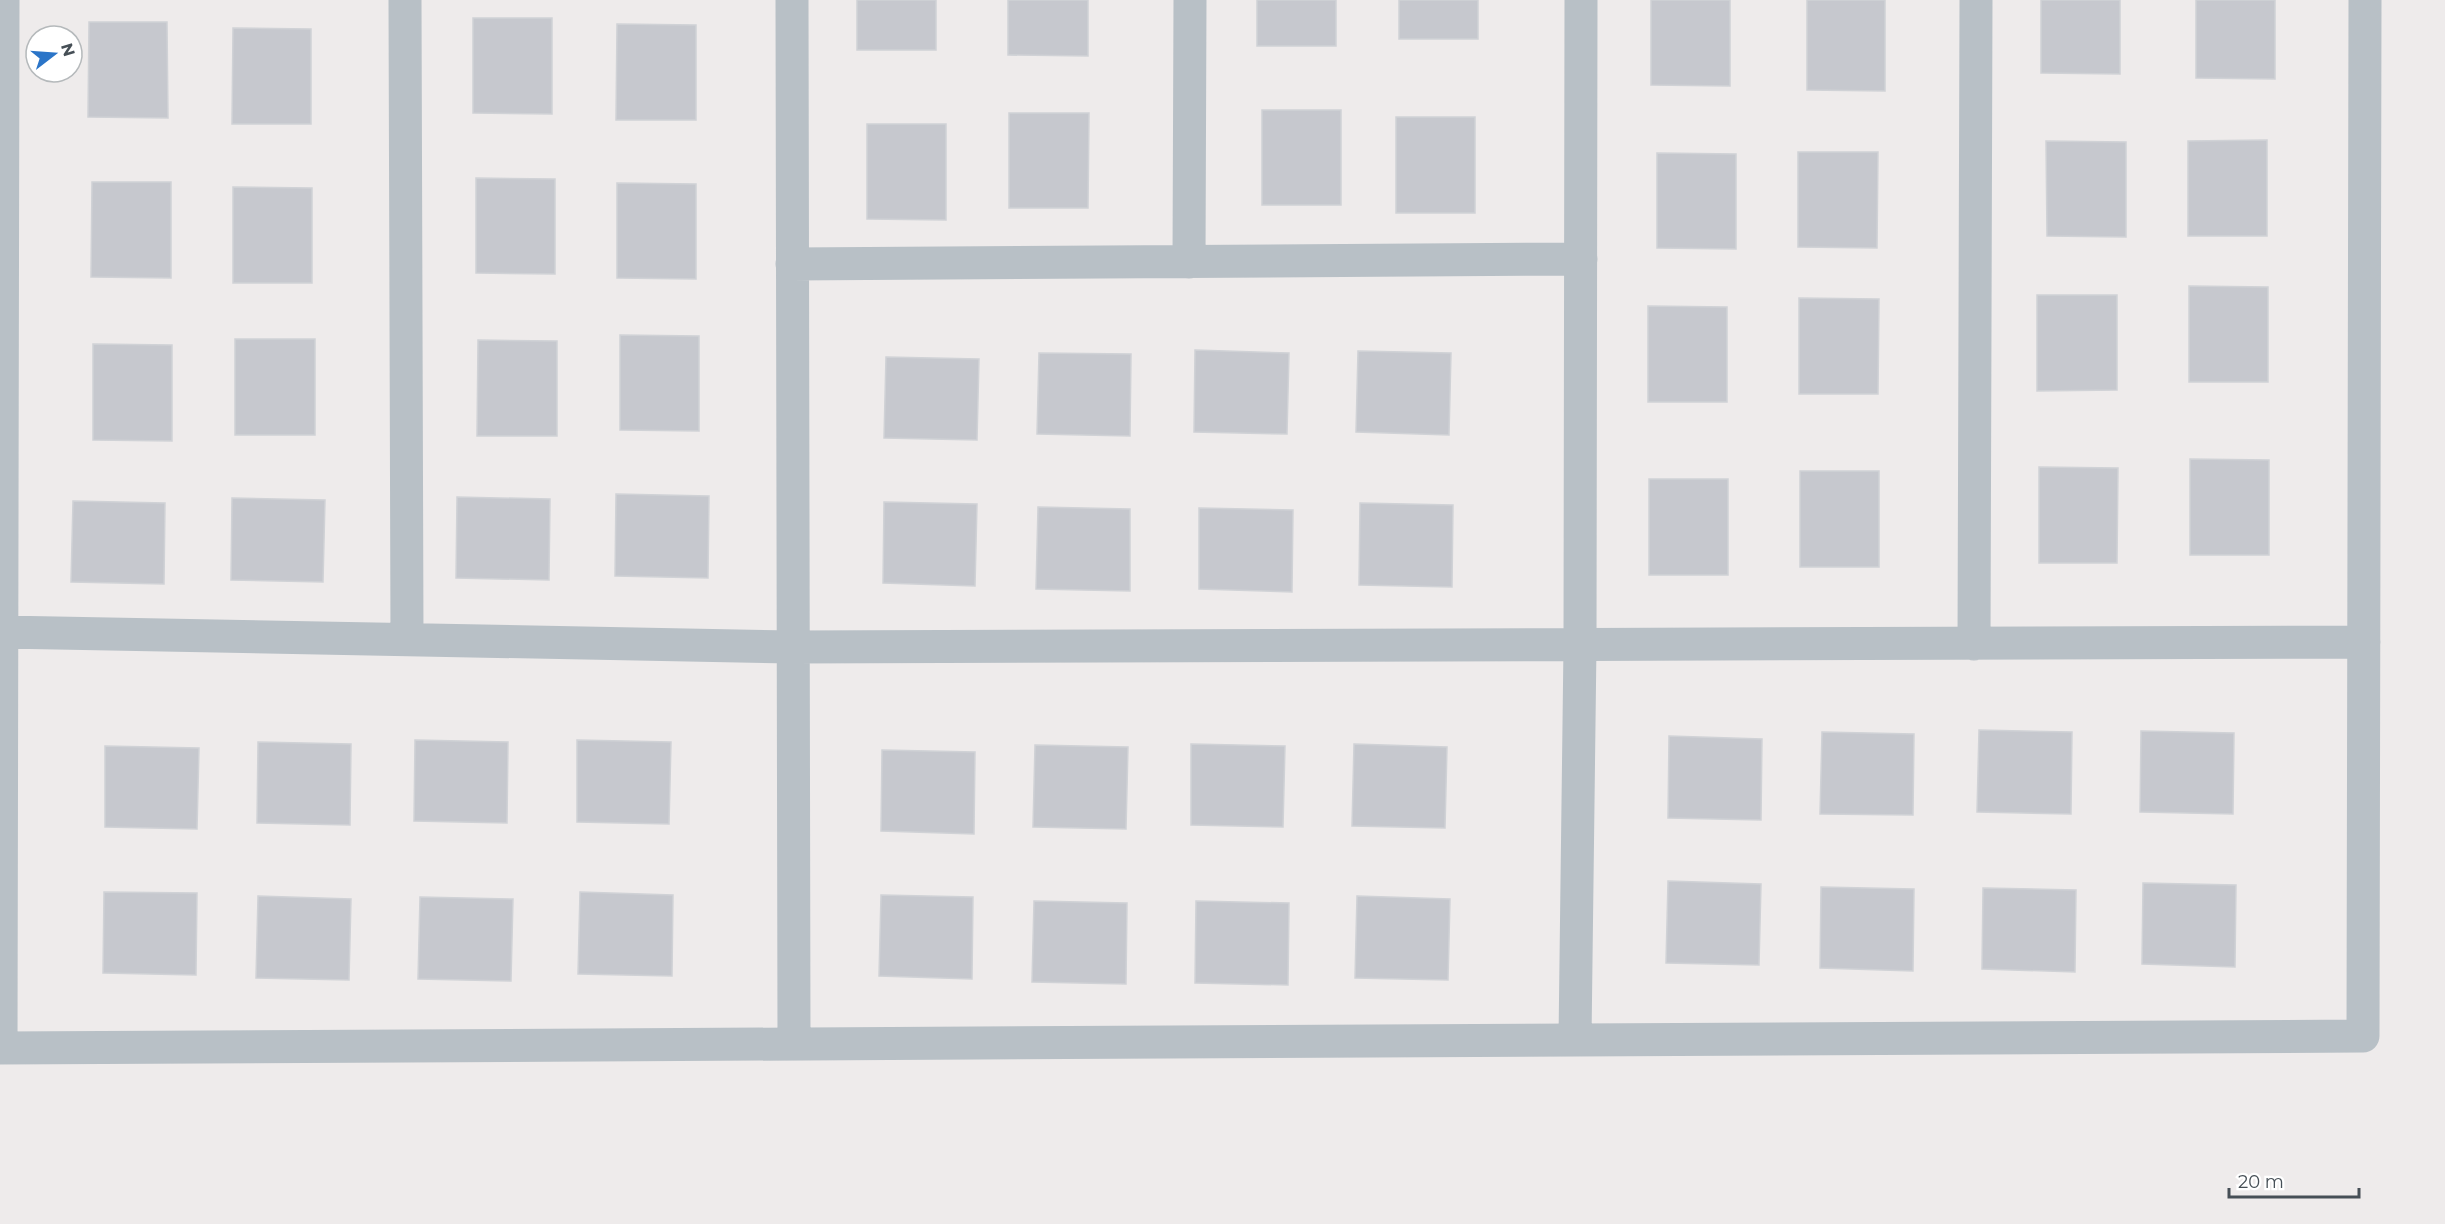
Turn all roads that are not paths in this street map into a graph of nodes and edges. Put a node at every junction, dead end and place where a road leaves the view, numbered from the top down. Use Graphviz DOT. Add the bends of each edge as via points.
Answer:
graph roads {
  1 [pos="3,0"];
  2 [pos="405,0"];
  3 [pos="792,0"];
  4 [pos="1190,0"];
  5 [pos="1581,0"];
  6 [pos="1976,0"];
  7 [pos="2365,0"];
  8 [pos="1581,259"];
  9 [pos="1189,262"];
  10 [pos="792,264"];
  11 [pos="1,343"];
  12 [pos="3,632"];
  13 [pos="407,639"];
  14 [pos="2364,642"];
  15 [pos="1974,644"];
  16 [pos="1580,645"];
  17 [pos="794,647"];
  18 [pos="1575,1040"];
  19 [pos="794,1044"];
  20 [pos="1,1048"];
  1 -- 11 [label="street"];
  2 -- 13 [label="street"];
  3 -- 10 [label="street"];
  4 -- 9 [label="street"];
  5 -- 8 [label="street"];
  6 -- 15 [label="street"];
  7 -- 14 [label="street"];
  8 -- 9 [label="street"];
  8 -- 16 [label="street"];
  9 -- 10 [label="street"];
  10 -- 17 [label="street"];
  11 -- 12 [label="street"];
  12 -- 13 [label="street"];
  12 -- 20 [label="street"];
  13 -- 17 [label="street"];
  14 -- 15 [label="street"];
  14 -- 18 [label="street" via="2363,1036"];
  15 -- 16 [label="street"];
  16 -- 17 [label="street"];
  16 -- 18 [label="street"];
  17 -- 19 [label="street"];
  18 -- 19 [label="street"];
  19 -- 20 [label="street"];
}
